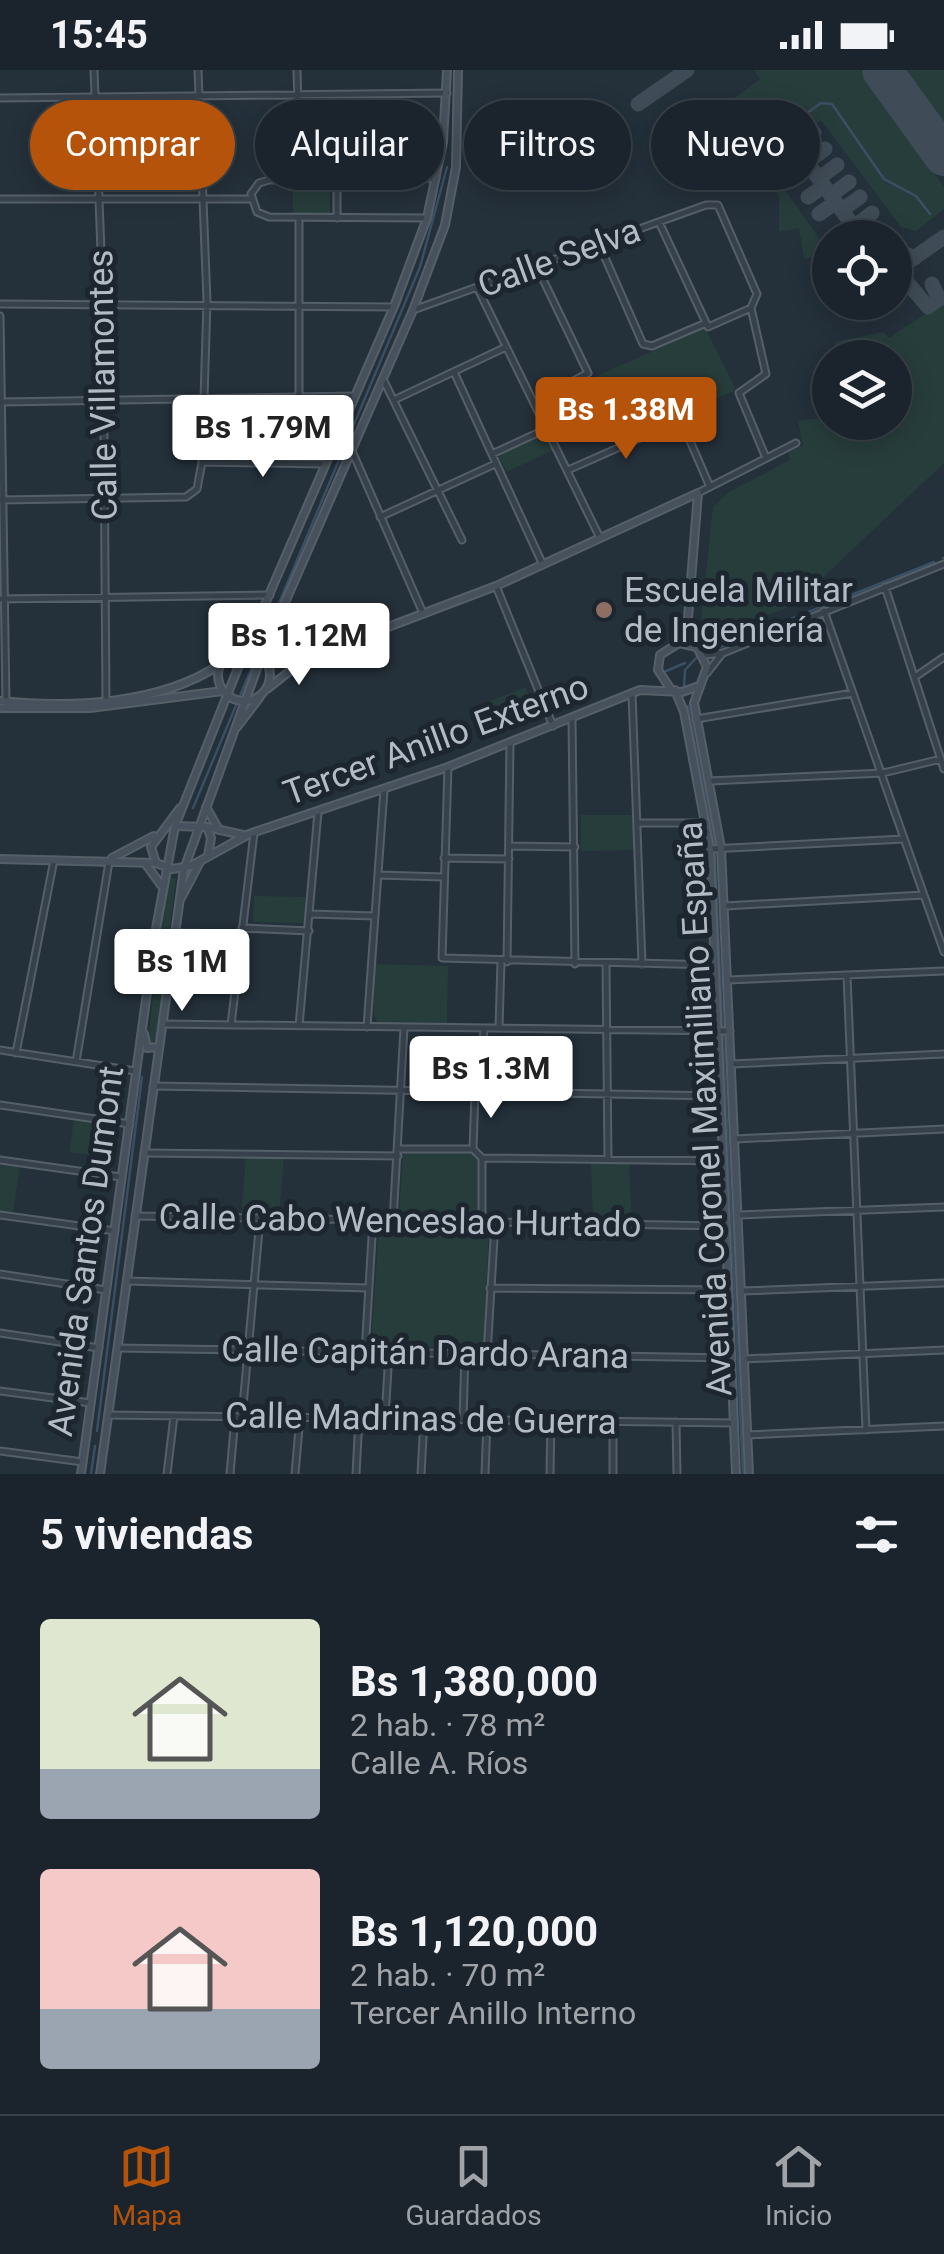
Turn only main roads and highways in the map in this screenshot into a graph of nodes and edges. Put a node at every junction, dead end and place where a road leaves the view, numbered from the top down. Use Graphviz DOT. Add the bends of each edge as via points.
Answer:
graph roads {
  1 [pos="447,70"];
  2 [pos="458,70"];
  3 [pos="446,111"];
  4 [pos="444,132"];
  5 [pos="459,133"];
  6 [pos="444,142"];
  7 [pos="456,167"];
  8 [pos="434,190"];
  9 [pos="363,384"];
  10 [pos="376,390"];
  11 [pos="261,614"];
  12 [pos="686,642"];
  13 [pos="248,649"];
  14 [pos="226,655"];
  15 [pos="262,656"];
  16 [pos="308,657"];
  17 [pos="219,666"];
  18 [pos="658,670"];
  19 [pos="186,683"];
  20 [pos="700,685"];
  21 [pos="673,690"];
  22 [pos="264,691"];
  23 [pos="636,692"];
  24 [pos="227,694"];
  25 [pos="106,700"];
  26 [pos="158,700"];
  27 [pos="81,701"];
  28 [pos="243,701"];
  29 [pos="2,704"];
  30 [pos="90,708"];
  31 [pos="63,709"];
  32 [pos="230,736"];
  33 [pos="206,801"];
  34 [pos="184,803"];
  35 [pos="195,824"];
  36 [pos="177,826"];
  37 [pos="206,827"];
  38 [pos="220,831"];
  39 [pos="158,833"];
  40 [pos="252,834"];
  41 [pos="715,848"];
  42 [pos="110,859"];
  43 [pos="204,859"];
  44 [pos="140,860"];
  45 [pos="0,861"];
  46 [pos="156,863"];
  47 [pos="166,868"];
  48 [pos="184,869"];
  49 [pos="162,895"];
  50 [pos="178,904"];
  51 [pos="142,1023"];
  52 [pos="723,1030"];
  53 [pos="158,1047"];
  54 [pos="139,1054"];
  55 [pos="154,1075"];
  56 [pos="734,1262"];
  57 [pos="90,1416"];
  58 [pos="105,1436"];
  59 [pos="86,1442"];
  60 [pos="100,1469"];
  61 [pos="81,1474"];
  62 [pos="736,1474"];
  63 [pos="749,1474"];
  1 -- 3 [label="main road, Avenida Santos Dumont"];
  2 -- 5 [label="main road, Avenida Santos Dumont"];
  3 -- 4 [label="main road, Avenida Santos Dumont"];
  3 -- 5 [label="main road" via="448,130"];
  5 -- 7 [label="main road, Avenida Santos Dumont"];
  6 -- 7 [label="main road" via="454,141"];
  7 -- 10 [label="main road, Avenida Santos Dumont" via="445,225"];
  8 -- 9 [label="main road, Avenida Santos Dumont"];
  9 -- 10 [label="main road"];
  9 -- 11 [label="main road, Avenida Santos Dumont"];
  10 -- 15 [label="main road, Avenida Santos Dumont"];
  11 -- 13 [label="main road, Avenida Santos Dumont"];
  11 -- 14 [label="main road"];
  12 -- 16 [label="main road" via="698,493 496,586"];
  12 -- 18 [label="main road" via="665,649"];
  12 -- 20 [label="main road" via="704,655"];
  13 -- 14 [label="main road"];
  13 -- 15 [label="main road"];
  13 -- 24 [label="main road, Avenida Santos Dumont"];
  14 -- 17 [label="main road"];
  15 -- 16 [label="main road" via="288,662"];
  15 -- 22 [label="main road" via="270,674"];
  15 -- 28 [label="main road, Avenida Santos Dumont"];
  16 -- 22 [label="main road"];
  17 -- 19 [label="main road"];
  17 -- 24 [label="main road"];
  18 -- 21 [label="main road"];
  18 -- 23 [label="main road, Tercer Anillo Externo"];
  19 -- 25 [label="main road"];
  19 -- 26 [label="main road" via="188,690"];
  20 -- 21 [label="main road"];
  20 -- 41 [label="main road, Avenida Coronel Maximiliano España" via="694,703"];
  21 -- 23 [label="main road, Tercer Anillo Externo"];
  21 -- 41 [label="main road, Avenida Coronel Maximiliano España"];
  22 -- 28 [label="main road"];
  22 -- 32 [label="main road"];
  23 -- 40 [label="main road, Tercer Anillo Externo" via="448,768"];
  24 -- 26 [label="main road"];
  24 -- 28 [label="main road"];
  24 -- 34 [label="main road, Avenida Santos Dumont"];
  25 -- 27 [label="main road"];
  25 -- 30 [label="main road"];
  26 -- 30 [label="main road"];
  27 -- 29 [label="main road"];
  27 -- 31 [label="main road"];
  28 -- 32 [label="main road, Avenida Santos Dumont"];
  29 -- 31 [label="main road"];
  30 -- 31 [label="main road"];
  32 -- 33 [label="main road, Avenida Santos Dumont"];
  33 -- 35 [label="main road, Avenida Santos Dumont"];
  33 -- 38 [label="main road"];
  34 -- 36 [label="main road, Avenida Santos Dumont"];
  34 -- 39 [label="main road"];
  35 -- 36 [label="main road"];
  35 -- 37 [label="main road, Tercer Anillo Externo"];
  35 -- 48 [label="main road, Avenida Santos Dumont"];
  36 -- 39 [label="main road"];
  36 -- 47 [label="main road, Avenida Santos Dumont"];
  37 -- 38 [label="main road, Tercer Anillo Externo"];
  37 -- 43 [label="main road" via="211,838"];
  38 -- 40 [label="main road, Tercer Anillo Externo"];
  39 -- 42 [label="main road"];
  39 -- 46 [label="main road" via="150,847"];
  40 -- 43 [label="main road, Tercer Anillo Externo"];
  41 -- 52 [label="main road, Avenida Coronel Maximiliano España" via="715,965"];
  41 -- 52 [label="main road, Avenida Coronel Maximiliano España" via="728,980"];
  42 -- 44 [label="main road"];
  42 -- 45 [label="main road"];
  43 -- 48 [label="main road, Tercer Anillo Externo"];
  43 -- 50 [label="main road"];
  44 -- 46 [label="main road"];
  44 -- 49 [label="main road" via="156,873"];
  46 -- 47 [label="main road"];
  47 -- 48 [label="main road"];
  47 -- 49 [label="main road, Avenida Santos Dumont"];
  48 -- 50 [label="main road, Avenida Santos Dumont"];
  49 -- 51 [label="main road, Avenida Santos Dumont"];
  50 -- 53 [label="main road, Avenida Santos Dumont"];
  51 -- 53 [label="main road" via="146,1046"];
  51 -- 54 [label="main road, Avenida Santos Dumont"];
  52 -- 56 [label="main road, Avenida Coronel Maximiliano España" via="725,1226"];
  52 -- 56 [label="main road, Avenida Coronel Maximiliano España" via="732,1064"];
  53 -- 55 [label="main road, Avenida Santos Dumont"];
  54 -- 55 [label="main road" via="151,1054"];
  54 -- 57 [label="main road, Avenida Santos Dumont"];
  55 -- 58 [label="main road, Avenida Santos Dumont"];
  56 -- 62 [label="main road, Avenida Coronel Maximiliano España" via="728,1290"];
  56 -- 63 [label="main road, Avenida Coronel Maximiliano España" via="742,1291"];
  57 -- 58 [label="main road" via="93,1435"];
  57 -- 59 [label="main road, Avenida Santos Dumont"];
  58 -- 60 [label="main road, Avenida Santos Dumont"];
  59 -- 60 [label="main road" via="100,1446"];
  59 -- 61 [label="main road, Avenida Santos Dumont"];
}
